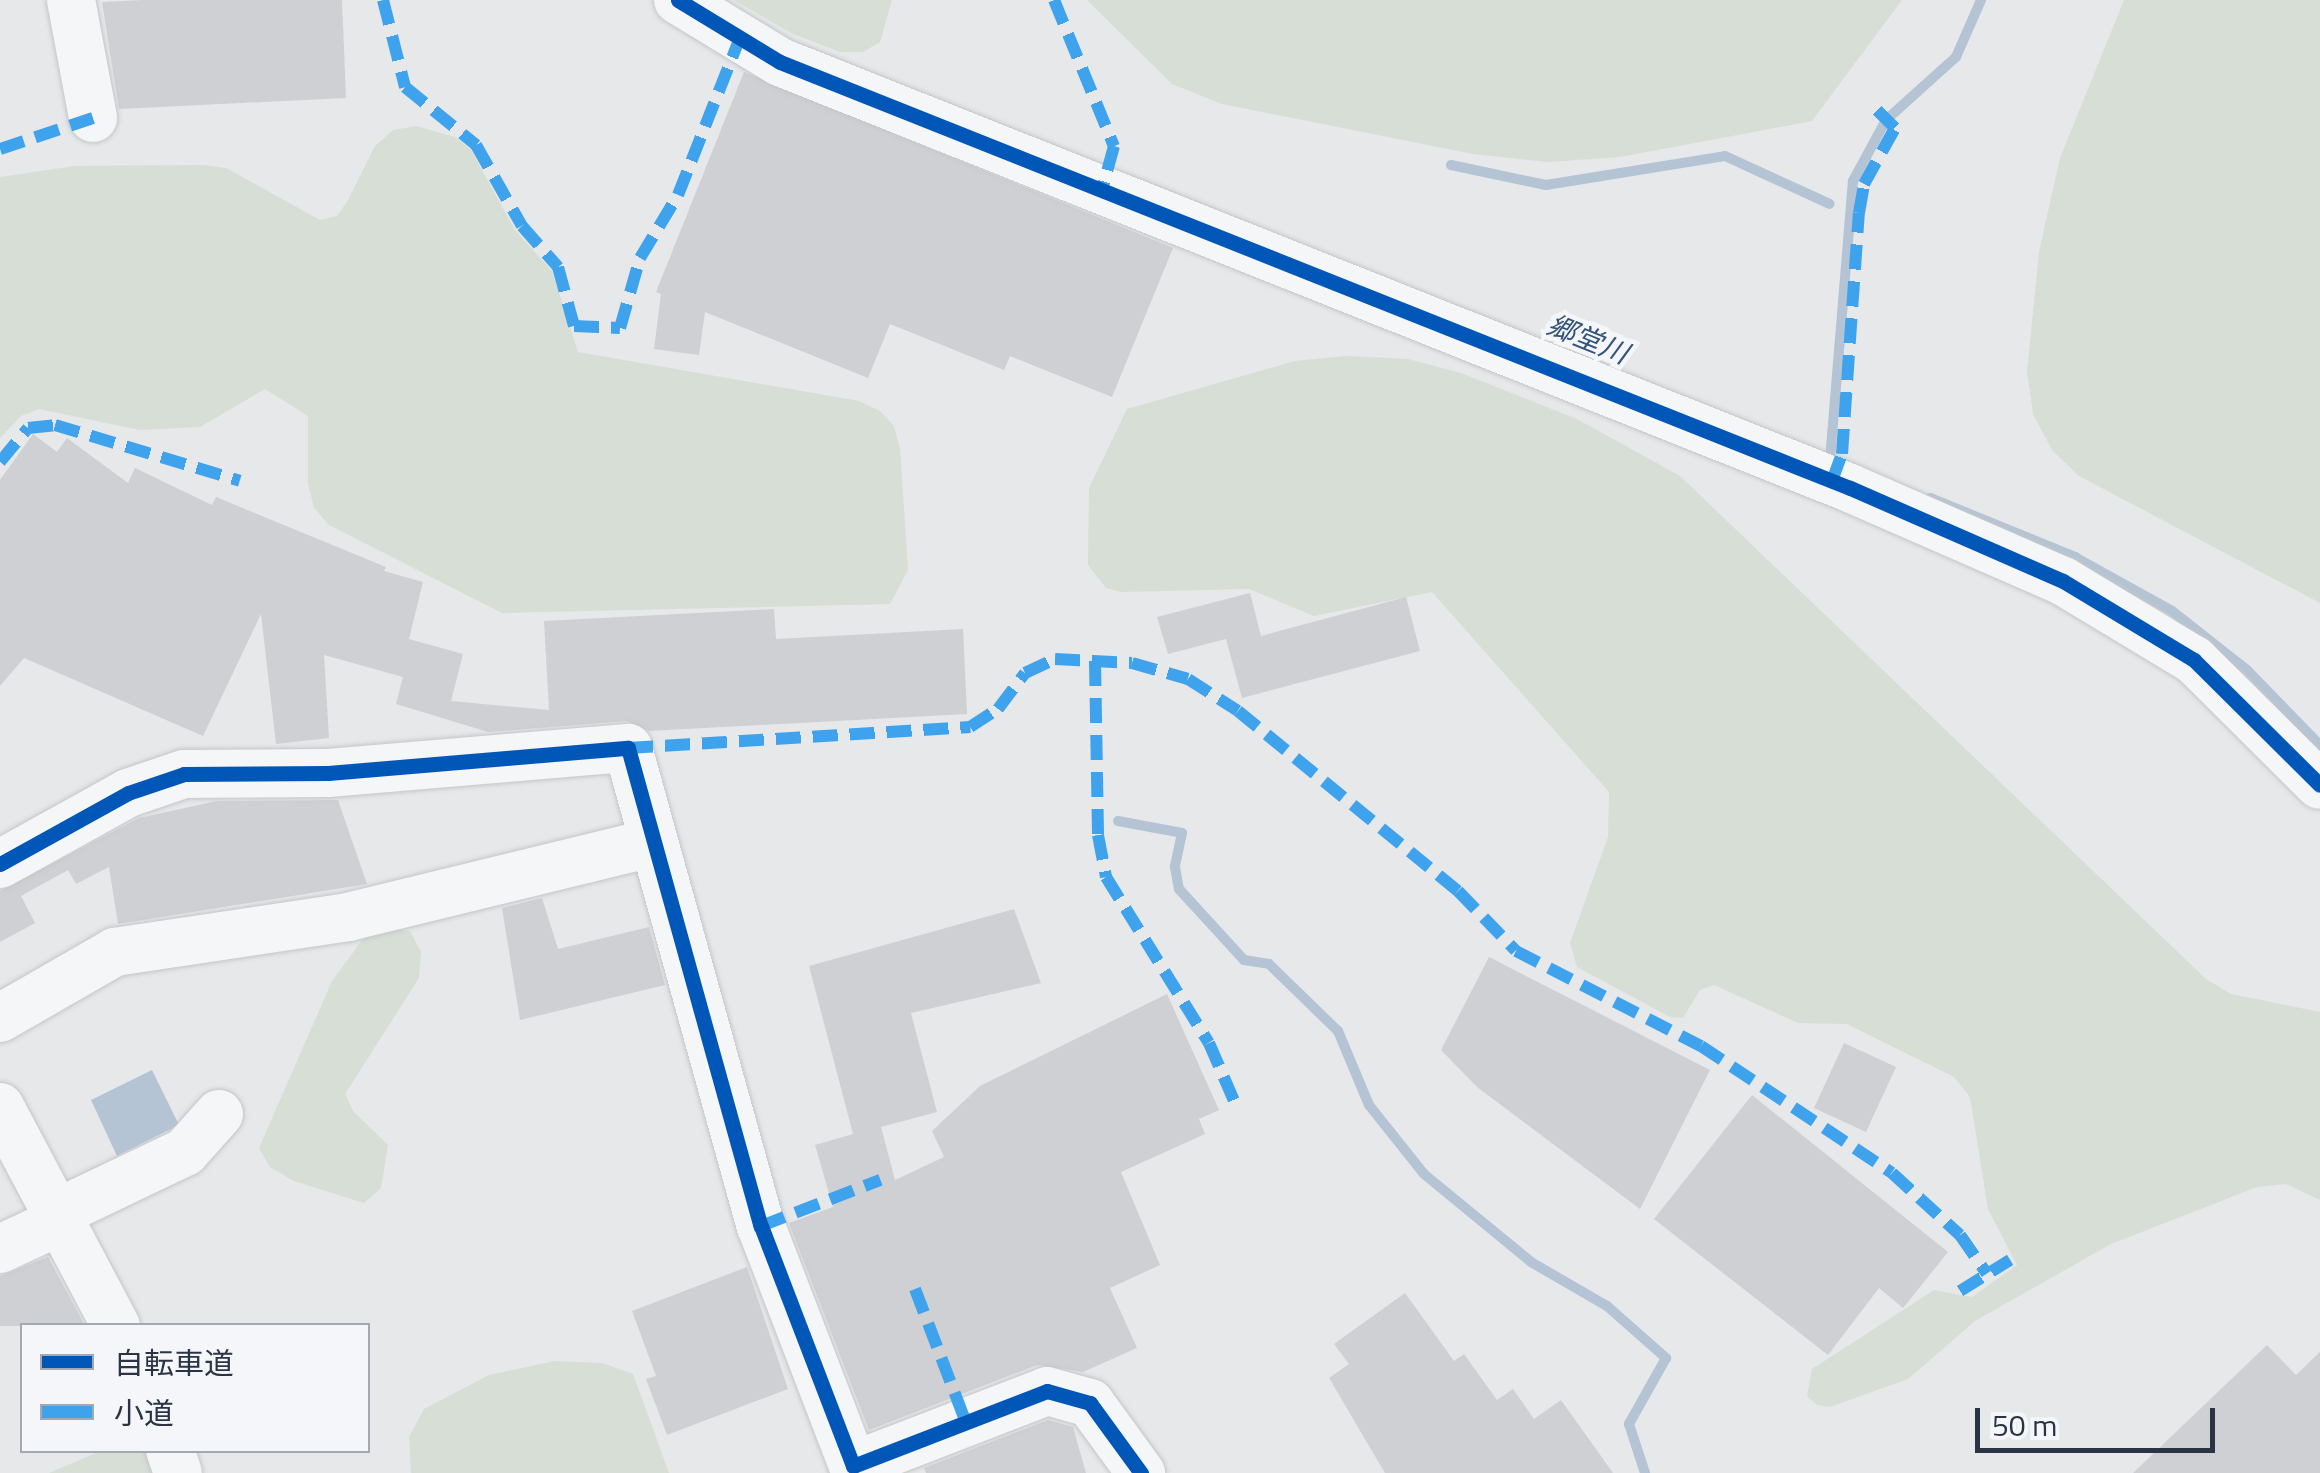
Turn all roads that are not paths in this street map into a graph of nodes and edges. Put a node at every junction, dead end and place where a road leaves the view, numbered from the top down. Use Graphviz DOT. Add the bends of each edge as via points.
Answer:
graph roads {
  1 [pos="71,0"];
  2 [pos="678,0"];
  3 [pos="93,118"];
  4 [pos="2320,785"];
  5 [pos="652,843"];
  6 [pos="0,864"];
  7 [pos="0,1018"];
  8 [pos="0,1107"];
  9 [pos="219,1114"];
  10 [pos="59,1216"];
  11 [pos="0,1249"];
  12 [pos="114,1323"];
  13 [pos="1141,1473"];
  1 -- 3 [label="street"];
  2 -- 4 [label="street" via="780,62 1850,488 2063,581 2194,660"];
  5 -- 6 [label="street" via="628,748 328,773 184,774 128,793"];
  5 -- 7 [label="street" via="329,920 115,952"];
  5 -- 13 [label="street" via="761,1226 853,1466 1047,1391 1090,1402"];
  8 -- 10 [label="street"];
  9 -- 10 [label="street" via="185,1152"];
  10 -- 11 [label="street"];
  10 -- 12 [label="street"];
}
